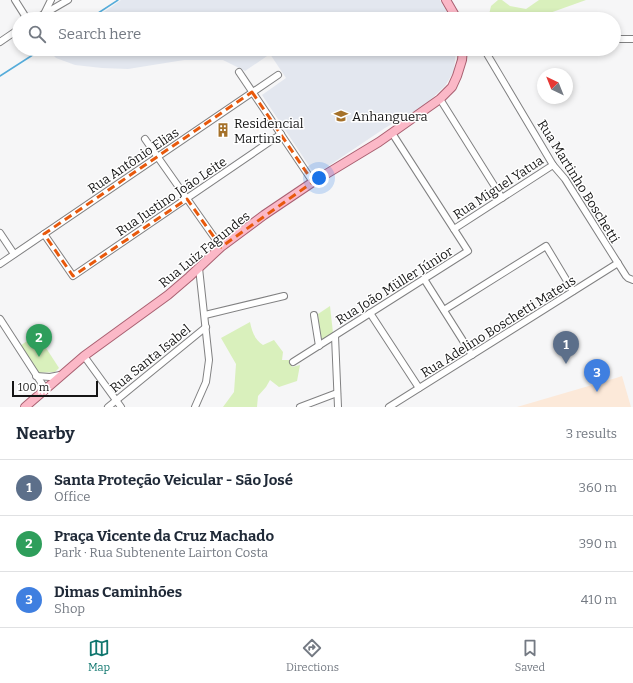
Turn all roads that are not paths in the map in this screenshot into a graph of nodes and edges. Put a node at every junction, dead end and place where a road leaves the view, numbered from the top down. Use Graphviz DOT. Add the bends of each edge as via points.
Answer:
graph roads {
  1 [pos="15,0"];
  2 [pos="51,0"];
  3 [pos="68,0"];
  4 [pos="446,0"];
  5 [pos="23,12"];
  6 [pos="45,12"];
  7 [pos="47,12"];
  8 [pos="453,12"];
  9 [pos="12,34"];
  10 [pos="633,38"];
  11 [pos="621,39"];
  12 [pos="0,42"];
  13 [pos="462,56"];
  14 [pos="488,56"];
  15 [pos="239,72"];
  16 [pos="278,75"];
  17 [pos="252,92"];
  18 [pos="440,99"];
  19 [pos="392,133"];
  20 [pos="281,134"];
  21 [pos="145,139"];
  22 [pos="158,157"];
  23 [pos="553,164"];
  24 [pos="314,182"];
  25 [pos="502,198"];
  26 [pos="187,199"];
  27 [pos="454,228"];
  28 [pos="0,232"];
  29 [pos="44,234"];
  30 [pos="221,247"];
  31 [pos="14,254"];
  32 [pos="618,263"];
  33 [pos="0,264"];
  34 [pos="199,268"];
  35 [pos="424,279"];
  36 [pos="633,280"];
  37 [pos="573,291"];
  38 [pos="284,296"];
  39 [pos="444,310"];
  40 [pos="370,313"];
  41 [pos="205,314"];
  42 [pos="314,315"];
  43 [pos="0,319"];
  44 [pos="206,327"];
  45 [pos="335,336"];
  46 [pos="318,346"];
  47 [pos="472,355"];
  48 [pos="84,356"];
  49 [pos="293,362"];
  50 [pos="61,375"];
  51 [pos="36,376"];
  52 [pos="419,388"];
  53 [pos="46,390"];
  54 [pos="337,393"];
  55 [pos="117,400"];
  56 [pos="25,407"];
  57 [pos="108,407"];
  58 [pos="121,407"];
  59 [pos="195,407"];
  60 [pos="300,407"];
  61 [pos="338,407"];
  62 [pos="389,407"];
  1 -- 5 [label="street"];
  2 -- 6 [label="street"];
  3 -- 7 [label="street"];
  4 -- 8 [label="main road"];
  9 -- 12 [label="street"];
  10 -- 11 [label="street"];
  13 -- 18 [label="main road, Rua Luiz Fagundes" via="452,87"];
  14 -- 23 [label="street, Rua Martinho Boschetti"];
  15 -- 17 [label="street"];
  16 -- 17 [label="street, Rua Antônio Elias"];
  17 -- 20 [label="street"];
  17 -- 22 [label="street, Rua Antônio Elias"];
  18 -- 19 [label="main road, Rua Luiz Fagundes"];
  18 -- 25 [label="street"];
  19 -- 24 [label="main road, Rua Luiz Fagundes"];
  19 -- 27 [label="street, Rua João Müller Júnior"];
  20 -- 24 [label="street"];
  20 -- 26 [label="street, Rua Justino João Leite"];
  21 -- 22 [label="street"];
  22 -- 26 [label="street"];
  22 -- 29 [label="street, Rua Antônio Elias"];
  23 -- 25 [label="street, Rua Miguel Yatua"];
  23 -- 32 [label="street, Rua Martinho Boschetti"];
  24 -- 30 [label="main road, Rua Luiz Fagundes"];
  25 -- 27 [label="street, Rua Miguel Yatua"];
  26 -- 29 [label="street, Rua Justino João Leite" via="73,276"];
  26 -- 30 [label="street"];
  27 -- 35 [label="street, Rua João Müller Júnior" via="468,251"];
  28 -- 31 [label="street"];
  29 -- 31 [label="street, Rua Antônio Elias"];
  30 -- 34 [label="main road, Rua Luiz Fagundes"];
  31 -- 33 [label="street, Rua Antônio Elias"];
  32 -- 36 [label="street, Rua Martinho Boschetti" via="628,278"];
  32 -- 37 [label="street, Rua Adelino Boschetti Mateus"];
  34 -- 41 [label="street"];
  34 -- 48 [label="main road, Rua Luiz Fagundes" via="168,295"];
  35 -- 39 [label="street"];
  35 -- 40 [label="street, Rua João Müller Júnior"];
  37 -- 39 [label="street" via="546,246"];
  37 -- 47 [label="street, Rua Adelino Boschetti Mateus"];
  38 -- 41 [label="street"];
  39 -- 47 [label="street"];
  40 -- 45 [label="street, Rua João Müller Júnior"];
  40 -- 52 [label="street"];
  41 -- 44 [label="street"];
  42 -- 46 [label="street"];
  43 -- 51 [label="street"];
  44 -- 55 [label="street, Rua Santa Isabel"];
  44 -- 59 [label="street" via="208,372"];
  45 -- 46 [label="street, Rua João Müller Júnior"];
  45 -- 54 [label="street"];
  46 -- 49 [label="street, Rua João Müller Júnior"];
  47 -- 52 [label="street, Rua Adelino Boschetti Mateus"];
  48 -- 50 [label="main road, Rua Luiz Fagundes"];
  48 -- 55 [label="street"];
  50 -- 51 [label="street" via="50,378"];
  50 -- 53 [label="main road, Rua Luiz Fagundes"];
  51 -- 53 [label="street"];
  52 -- 62 [label="street, Rua Adelino Boschetti Mateus"];
  53 -- 56 [label="main road, Rua Luiz Fagundes"];
  54 -- 60 [label="street"];
  54 -- 61 [label="street"];
  55 -- 57 [label="street, Rua Santa Isabel"];
  55 -- 58 [label="street"];
}
